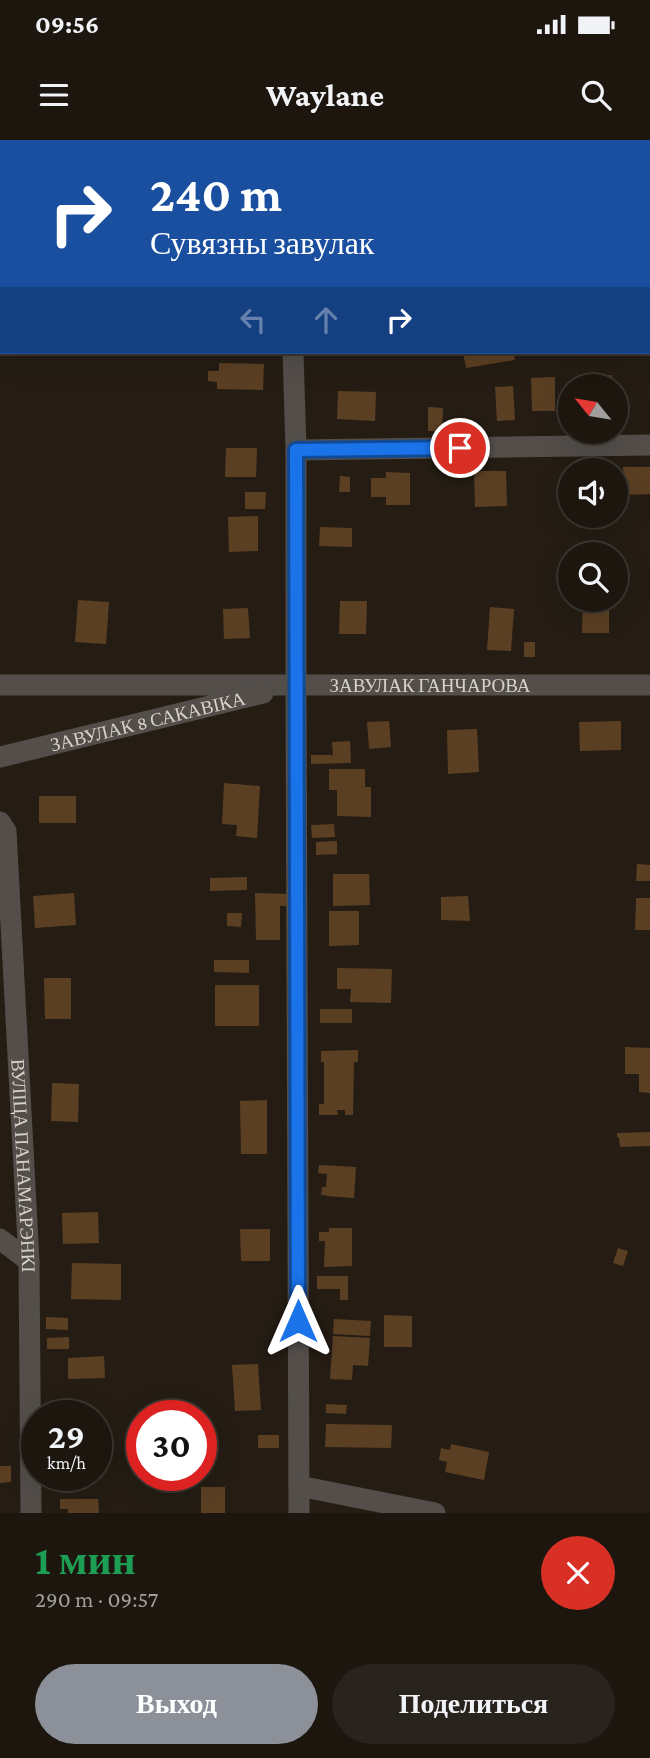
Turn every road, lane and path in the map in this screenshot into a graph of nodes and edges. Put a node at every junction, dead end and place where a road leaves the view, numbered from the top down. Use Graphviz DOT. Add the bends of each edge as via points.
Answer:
graph roads {
  1 [pos="293,354"];
  2 [pos="650,445"];
  3 [pos="296,450"];
  4 [pos="0,685"];
  5 [pos="650,685"];
  6 [pos="296,686"];
  7 [pos="0,757"];
  8 [pos="0,822"];
  9 [pos="0,1239"];
  10 [pos="29,1261"];
  11 [pos="299,1486"];
  12 [pos="31,1513"];
  13 [pos="299,1513"];
  14 [pos="435,1513"];
  1 -- 3 [label="street"];
  2 -- 3 [label="street"];
  3 -- 6 [label="street"];
  4 -- 6 [label="street, ЗАВУЛАК ГАНЧАРОВА"];
  5 -- 6 [label="street, ЗАВУЛАК ГАНЧАРОВА"];
  6 -- 7 [label="street, ЗАВУЛАК 8 САКАВІКА"];
  6 -- 11 [label="street"];
  8 -- 10 [label="street, ВУЛІЦА ПАНАМАРЭНКІ" via="6,831"];
  9 -- 10 [label="street"];
  10 -- 12 [label="street, ВУЛІЦА ПАНАМАРЭНКІ"];
  11 -- 13 [label="street"];
  11 -- 14 [label="street"];
}
